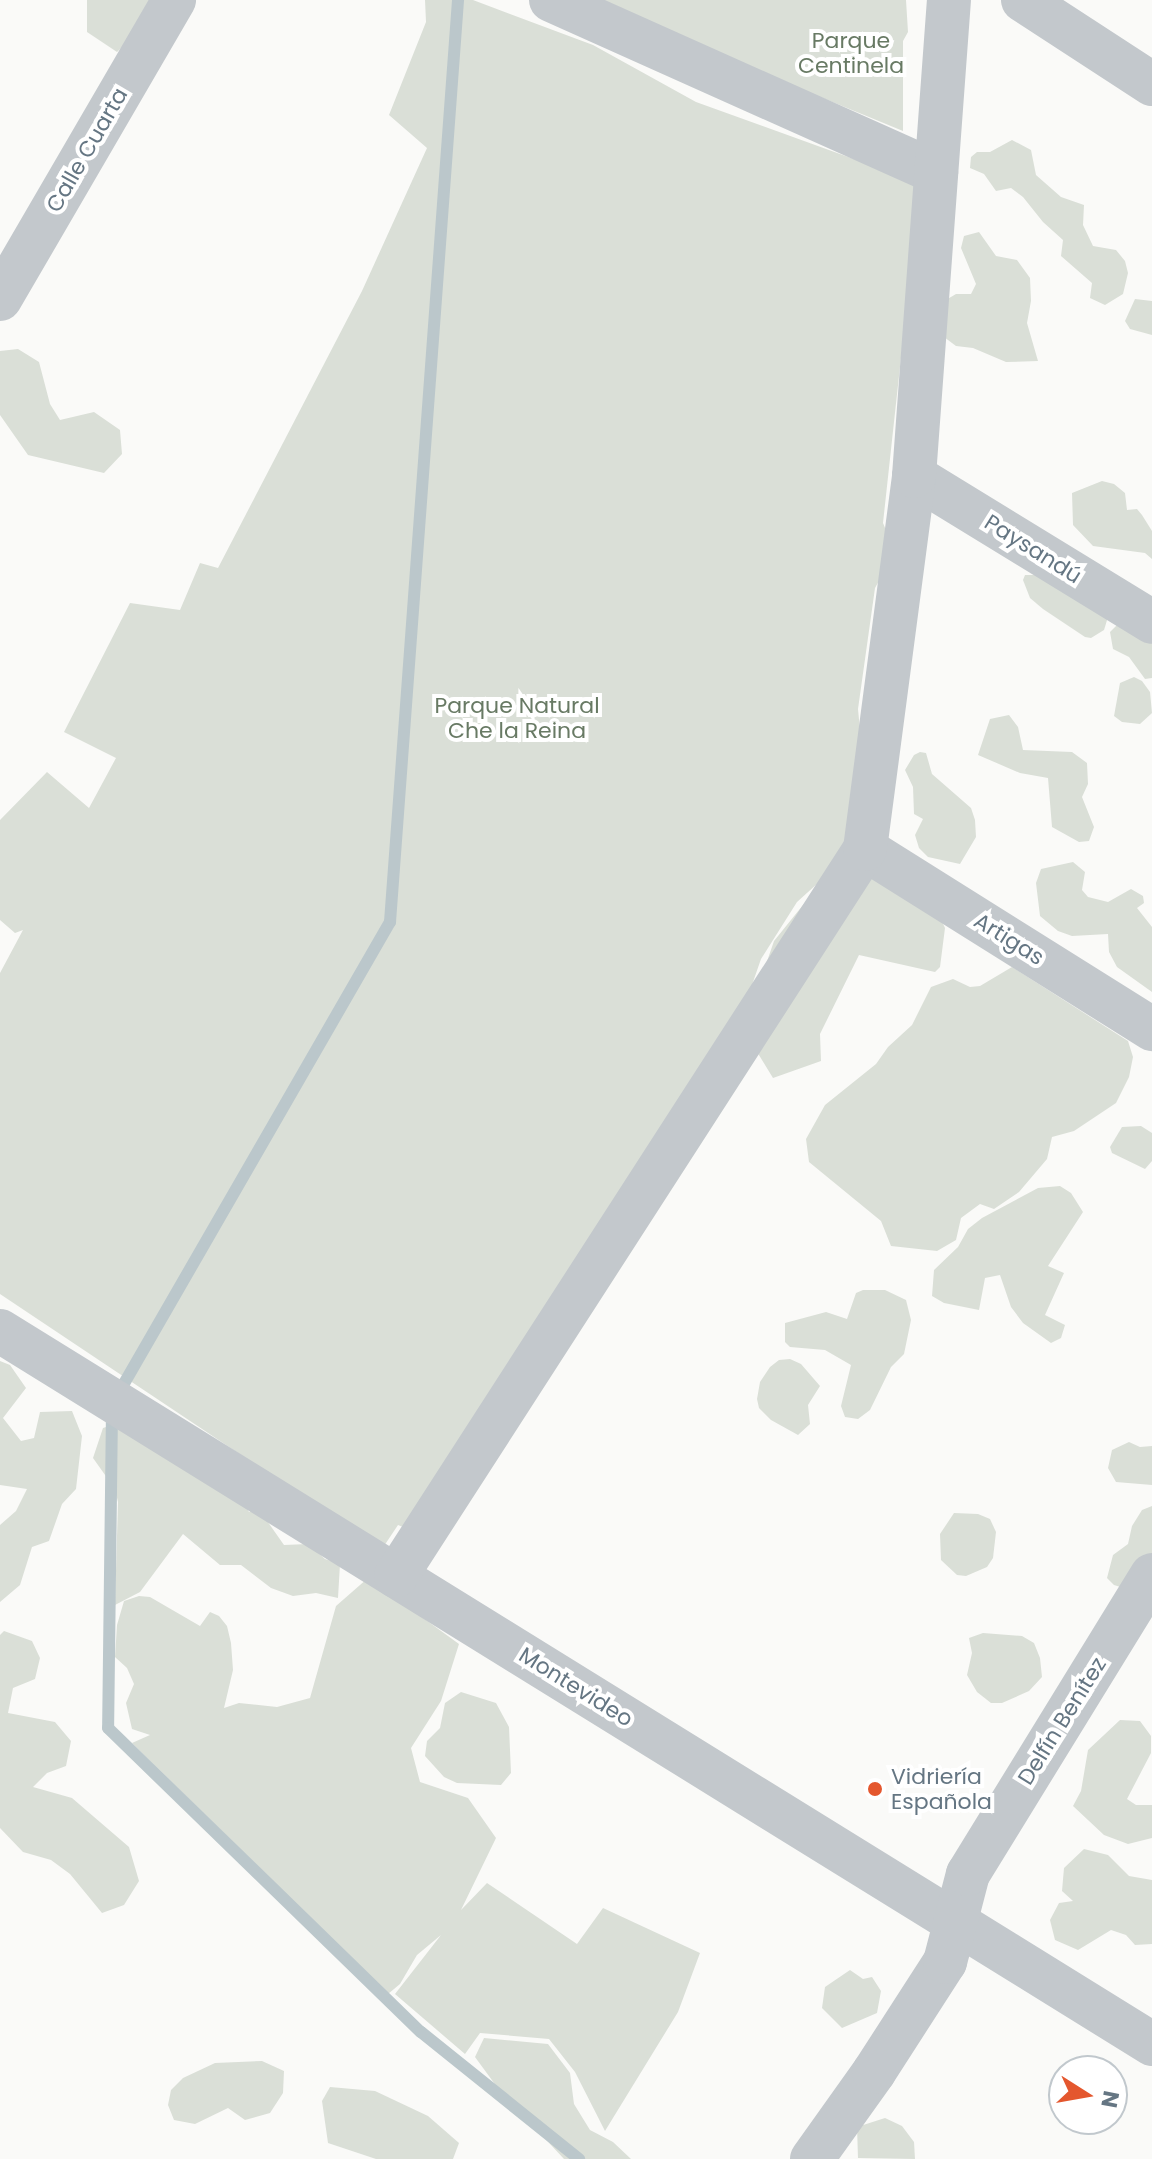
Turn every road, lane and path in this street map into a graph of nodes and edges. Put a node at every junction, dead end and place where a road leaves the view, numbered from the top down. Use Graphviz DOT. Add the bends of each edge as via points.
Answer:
graph roads {
  1 [pos="174,0"];
  2 [pos="551,0"];
  3 [pos="949,0"];
  4 [pos="1023,0"];
  5 [pos="1152,84"];
  6 [pos="936,172"];
  7 [pos="0,299"];
  8 [pos="914,476"];
  9 [pos="1152,622"];
  10 [pos="865,849"];
  11 [pos="1152,1029"];
  12 [pos="0,1331"];
  13 [pos="1152,1575"];
  14 [pos="396,1576"];
  15 [pos="955,1922"];
  16 [pos="1152,2044"];
  17 [pos="812,2159"];
  1 -- 7 [label="street, Calle Cuarta"];
  2 -- 6 [label="street"];
  3 -- 6 [label="street"];
  4 -- 5 [label="street"];
  6 -- 8 [label="street"];
  8 -- 9 [label="street, Paysandú"];
  8 -- 10 [label="street"];
  10 -- 11 [label="street, Artigas"];
  10 -- 14 [label="street"];
  12 -- 14 [label="street, Montevideo"];
  13 -- 15 [label="street, Delfín Benítez" via="968,1874"];
  14 -- 15 [label="street, Montevideo"];
  15 -- 16 [label="street, Montevideo"];
  15 -- 17 [label="street, Delfín Benítez" via="945,1962"];
}
